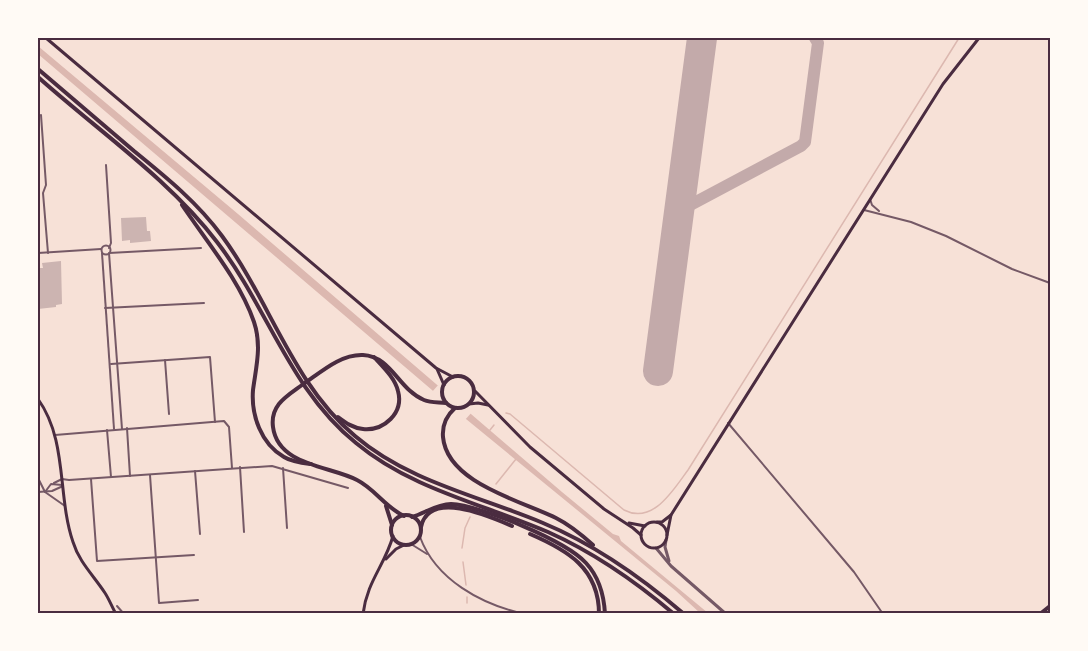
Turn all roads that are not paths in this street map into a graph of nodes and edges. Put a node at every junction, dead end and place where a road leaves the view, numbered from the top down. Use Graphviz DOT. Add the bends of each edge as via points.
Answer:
graph roads {
  1 [pos="46,38"];
  2 [pos="981,38"];
  3 [pos="38,69"];
  4 [pos="38,76"];
  5 [pos="41,115"];
  6 [pos="106,165"];
  7 [pos="870,198"];
  8 [pos="179,200"];
  9 [pos="862,210"];
  10 [pos="881,213"];
  11 [pos="110,248"];
  12 [pos="201,248"];
  13 [pos="102,251"];
  14 [pos="48,253"];
  15 [pos="109,253"];
  16 [pos="38,254"];
  17 [pos="118,254"];
  18 [pos="1050,283"];
  19 [pos="204,303"];
  20 [pos="105,308"];
  21 [pos="114,308"];
  22 [pos="374,357"];
  23 [pos="165,360"];
  24 [pos="109,364"];
  25 [pos="118,364"];
  26 [pos="436,368"];
  27 [pos="453,376"];
  28 [pos="444,385"];
  29 [pos="475,391"];
  30 [pos="442,394"];
  31 [pos="38,399"];
  32 [pos="427,401"];
  33 [pos="446,403"];
  34 [pos="469,404"];
  35 [pos="490,406"];
  36 [pos="454,408"];
  37 [pos="327,409"];
  38 [pos="169,414"];
  39 [pos="215,422"];
  40 [pos="728,423"];
  41 [pos="114,429"];
  42 [pos="124,429"];
  43 [pos="108,430"];
  44 [pos="55,435"];
  45 [pos="311,464"];
  46 [pos="232,468"];
  47 [pos="240,468"];
  48 [pos="283,468"];
  49 [pos="195,471"];
  50 [pos="150,474"];
  51 [pos="130,476"];
  52 [pos="111,477"];
  53 [pos="38,478"];
  54 [pos="62,479"];
  55 [pos="91,479"];
  56 [pos="54,483"];
  57 [pos="63,486"];
  58 [pos="348,488"];
  59 [pos="38,492"];
  60 [pos="45,492"];
  61 [pos="385,503"];
  62 [pos="66,506"];
  63 [pos="671,515"];
  64 [pos="404,516"];
  65 [pos="412,517"];
  66 [pos="621,521"];
  67 [pos="652,522"];
  68 [pos="645,526"];
  69 [pos="392,527"];
  70 [pos="421,527"];
  71 [pos="287,528"];
  72 [pos="244,532"];
  73 [pos="200,534"];
  74 [pos="667,535"];
  75 [pos="393,536"];
  76 [pos="641,536"];
  77 [pos="420,537"];
  78 [pos="666,540"];
  79 [pos="411,544"];
  80 [pos="404,545"];
  81 [pos="656,548"];
  82 [pos="598,550"];
  83 [pos="194,555"];
  84 [pos="429,556"];
  85 [pos="156,558"];
  86 [pos="382,562"];
  87 [pos="671,566"];
  88 [pos="198,600"];
  89 [pos="117,606"];
  90 [pos="1050,606"];
  91 [pos="116,614"];
  92 [pos="124,614"];
  93 [pos="363,614"];
  94 [pos="524,614"];
  95 [pos="599,614"];
  96 [pos="605,614"];
  97 [pos="674,614"];
  98 [pos="684,614"];
  99 [pos="726,614"];
  100 [pos="883,614"];
  101 [pos="1040,614"];
  1 -- 26 [label="main road"];
  2 -- 7 [label="main road" via="943,84"];
  3 -- 37 [label="main road" via="166,177 211,222 237,258 301,372"];
  4 -- 8 [label="main road"];
  5 -- 14 [label="street"];
  6 -- 11 [label="street"];
  7 -- 9 [label="main road"];
  7 -- 10 [label="street"];
  8 -- 45 [label="main road" via="216,251 254,322 259,348 253,403 260,430 267,443 281,455"];
  8 -- 97 [label="main road" via="225,254 311,396 353,441 404,475 587,551"];
  9 -- 10 [label="street"];
  9 -- 40 [label="main road"];
  10 -- 18 [label="street" via="946,236"];
  11 -- 13 [label="street" via="106,246"];
  11 -- 15 [label="street"];
  11 -- 17 [label="street"];
  12 -- 17 [label="street"];
  13 -- 14 [label="street"];
  13 -- 15 [label="street"];
  13 -- 20 [label="street"];
  14 -- 16 [label="street"];
  15 -- 17 [label="street"];
  15 -- 21 [label="street"];
  19 -- 21 [label="street"];
  20 -- 21 [label="street"];
  20 -- 24 [label="street"];
  21 -- 25 [label="street"];
  22 -- 32 [label="main road" via="409,391"];
  22 -- 37 [label="main road" via="398,391 399,405 392,418 378,427 362,429"];
  22 -- 45 [label="main road" via="345,358 276,407 273,430 277,439 285,449"];
  23 -- 25 [label="street"];
  23 -- 38 [label="street"];
  23 -- 39 [label="street" via="210,357"];
  24 -- 25 [label="street"];
  24 -- 41 [label="street"];
  25 -- 42 [label="street"];
  26 -- 27 [label="main road"];
  26 -- 28 [label="main road"];
  27 -- 28 [label="main road"];
  27 -- 29 [label="main road" via="468,379"];
  28 -- 30 [label="main road"];
  29 -- 34 [label="main road"];
  29 -- 35 [label="main road"];
  30 -- 32 [label="main road"];
  30 -- 33 [label="main road"];
  31 -- 44 [label="main road"];
  32 -- 33 [label="main road"];
  33 -- 36 [label="main road"];
  34 -- 35 [label="main road"];
  34 -- 36 [label="main road"];
  35 -- 66 [label="main road" via="530,447"];
  36 -- 82 [label="main road" via="445,420 443,438 458,466 483,485 566,524"];
  37 -- 82 [label="main road" via="361,441 406,471 540,522"];
  39 -- 42 [label="street"];
  39 -- 46 [label="street" via="224,421 229,427"];
  40 -- 63 [label="main road"];
  40 -- 100 [label="street" via="854,572"];
  41 -- 42 [label="street"];
  41 -- 43 [label="street"];
  42 -- 51 [label="street"];
  43 -- 44 [label="street"];
  43 -- 52 [label="street"];
  44 -- 54 [label="main road"];
  45 -- 61 [label="main road" via="363,482"];
  46 -- 47 [label="street"];
  46 -- 49 [label="street"];
  47 -- 48 [label="street"];
  47 -- 72 [label="street"];
  48 -- 58 [label="street"];
  48 -- 71 [label="street"];
  49 -- 50 [label="street"];
  49 -- 73 [label="street"];
  50 -- 51 [label="street"];
  50 -- 85 [label="street"];
  51 -- 52 [label="street"];
  52 -- 55 [label="street"];
  53 -- 60 [label="street"];
  54 -- 55 [label="street"];
  54 -- 56 [label="street"];
  54 -- 57 [label="main road"];
  55 -- 85 [label="street" via="97,561"];
  56 -- 57 [label="street"];
  56 -- 60 [label="street"];
  57 -- 60 [label="street"];
  57 -- 62 [label="main road"];
  59 -- 60 [label="street"];
  60 -- 62 [label="street"];
  61 -- 64 [label="main road"];
  61 -- 69 [label="main road"];
  62 -- 91 [label="main road" via="77,553"];
  63 -- 67 [label="main road" via="662,522"];
  63 -- 74 [label="main road"];
  64 -- 65 [label="main road"];
  64 -- 69 [label="main road" via="396,519"];
  65 -- 70 [label="main road"];
  65 -- 96 [label="main road" via="441,505 461,506 562,545 593,571 602,592"];
  66 -- 68 [label="main road"];
  66 -- 76 [label="main road"];
  67 -- 68 [label="main road"];
  67 -- 74 [label="main road" via="663,525"];
  68 -- 76 [label="main road"];
  69 -- 75 [label="main road"];
  70 -- 77 [label="main road"];
  70 -- 95 [label="main road" via="431,513 457,508 550,543 570,554 586,572 596,593"];
  74 -- 78 [label="main road"];
  75 -- 80 [label="main road"];
  75 -- 86 [label="main road"];
  76 -- 81 [label="main road" via="645,545"];
  77 -- 79 [label="main road"];
  77 -- 84 [label="street"];
  78 -- 81 [label="main road"];
  78 -- 87 [label="street"];
  79 -- 80 [label="main road"];
  79 -- 84 [label="street"];
  80 -- 86 [label="main road"];
  81 -- 87 [label="street"];
  82 -- 98 [label="main road"];
  83 -- 85 [label="street"];
  84 -- 94 [label="street" via="463,589 486,602"];
  85 -- 88 [label="street" via="159,603"];
  86 -- 93 [label="main road" via="370,584"];
  87 -- 99 [label="street"];
  89 -- 92 [label="street"];
  90 -- 101 [label="main road"];
}
